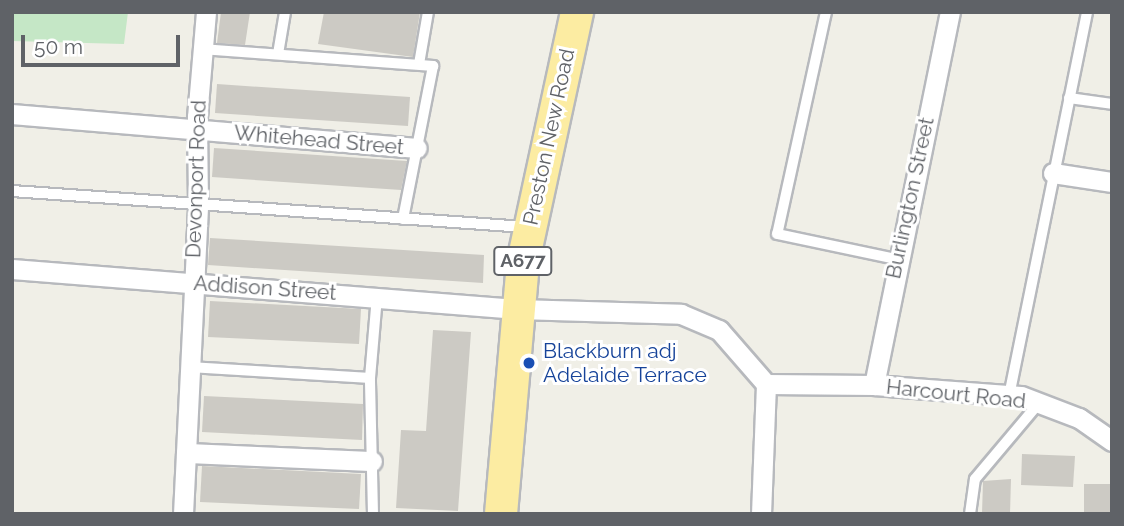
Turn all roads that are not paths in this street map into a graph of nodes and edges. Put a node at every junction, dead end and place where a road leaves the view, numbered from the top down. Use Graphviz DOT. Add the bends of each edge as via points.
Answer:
graph roads {
  1 [pos="206,12"];
  2 [pos="285,12"];
  3 [pos="428,12"];
  4 [pos="577,12"];
  5 [pos="826,12"];
  6 [pos="950,12"];
  7 [pos="1087,12"];
  8 [pos="201,49"];
  9 [pos="278,54"];
  10 [pos="419,64"];
  11 [pos="1069,98"];
  12 [pos="1112,104"];
  13 [pos="12,114"];
  14 [pos="197,130"];
  15 [pos="416,148"];
  16 [pos="1054,173"];
  17 [pos="1112,182"];
  18 [pos="12,191"];
  19 [pos="198,203"];
  20 [pos="403,219"];
  21 [pos="530,227"];
  22 [pos="897,259"];
  23 [pos="12,269"];
  24 [pos="192,282"];
  25 [pos="377,296"];
  26 [pos="517,309"];
  27 [pos="190,367"];
  28 [pos="370,378"];
  29 [pos="766,384"];
  30 [pos="874,385"];
  31 [pos="1009,396"];
  32 [pos="1039,403"];
  33 [pos="1112,441"];
  34 [pos="187,453"];
  35 [pos="372,461"];
  36 [pos="183,514"];
  37 [pos="373,514"];
  38 [pos="501,514"];
  39 [pos="761,514"];
  40 [pos="970,514"];
  1 -- 8 [label="street, Devonport Road"];
  2 -- 9 [label="lane"];
  3 -- 10 [label="lane"];
  4 -- 21 [label="highway, Preston New Road / A677"];
  5 -- 22 [label="lane" via="777,234"];
  6 -- 22 [label="street, Burlington Street"];
  7 -- 11 [label="lane"];
  8 -- 9 [label="lane"];
  8 -- 14 [label="street, Devonport Road"];
  9 -- 10 [label="lane"];
  10 -- 15 [label="lane" via="433,65"];
  11 -- 12 [label="lane"];
  11 -- 16 [label="lane"];
  13 -- 14 [label="street, Whitehead Street"];
  14 -- 15 [label="street, Whitehead Street"];
  14 -- 19 [label="street, Devonport Road"];
  15 -- 20 [label="lane"];
  16 -- 17 [label="street"];
  16 -- 31 [label="lane"];
  18 -- 19 [label="lane"];
  19 -- 20 [label="lane"];
  19 -- 24 [label="street, Devonport Road"];
  20 -- 21 [label="lane"];
  21 -- 26 [label="highway, Preston New Road / A677"];
  22 -- 30 [label="street, Burlington Street"];
  23 -- 24 [label="street, Addison Street"];
  24 -- 25 [label="street, Addison Street"];
  24 -- 27 [label="street, Devonport Road"];
  25 -- 26 [label="street, Addison Street"];
  25 -- 28 [label="lane"];
  26 -- 29 [label="street, Addison Street" via="681,314 719,330"];
  26 -- 38 [label="highway, Preston New Road / A677"];
  27 -- 28 [label="lane"];
  27 -- 34 [label="street, Devonport Road"];
  28 -- 35 [label="lane"];
  29 -- 30 [label="street, Harcourt Road"];
  29 -- 39 [label="street"];
  30 -- 31 [label="street, Harcourt Road"];
  31 -- 32 [label="street, Harcourt Road"];
  32 -- 33 [label="street, Harcourt Road" via="1079,418"];
  32 -- 40 [label="lane" via="975,478"];
  34 -- 35 [label="street"];
  34 -- 36 [label="street, Devonport Road"];
  35 -- 37 [label="lane"];
}
